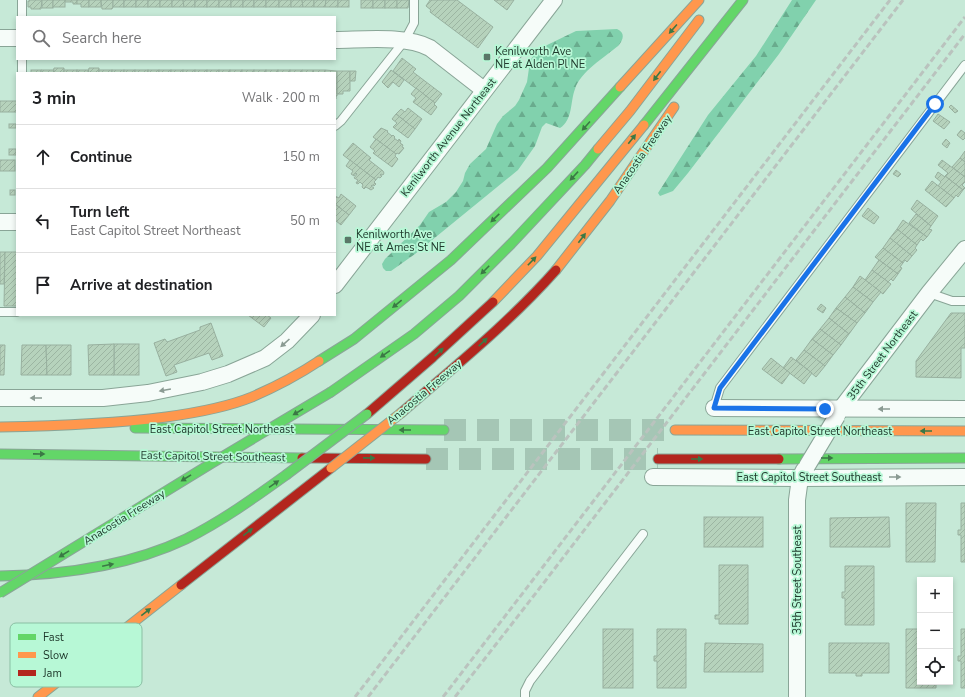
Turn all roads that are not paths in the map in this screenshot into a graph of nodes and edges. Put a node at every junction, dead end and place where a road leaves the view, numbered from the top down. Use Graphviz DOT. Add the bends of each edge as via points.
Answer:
graph roads {
  1 [pos="22,0"];
  2 [pos="414,0"];
  3 [pos="554,0"];
  4 [pos="699,0"];
  5 [pos="743,0"];
  6 [pos="705,12"];
  7 [pos="733,13"];
  8 [pos="22,16"];
  9 [pos="0,38"];
  10 [pos="16,38"];
  11 [pos="336,40"];
  12 [pos="405,40"];
  13 [pos="22,60"];
  14 [pos="965,65"];
  15 [pos="22,72"];
  16 [pos="692,79"];
  17 [pos="484,90"];
  18 [pos="679,99"];
  19 [pos="336,125"];
  20 [pos="0,222"];
  21 [pos="16,222"];
  22 [pos="965,249"];
  23 [pos="337,276"];
  24 [pos="929,293"];
  25 [pos="965,301"];
  26 [pos="0,312"];
  27 [pos="16,312"];
  28 [pos="311,316"];
  29 [pos="0,398"];
  30 [pos="714,408"];
  31 [pos="965,408"];
  32 [pos="839,412"];
  33 [pos="0,427"];
  34 [pos="444,430"];
  35 [pos="675,430"];
  36 [pos="965,431"];
  37 [pos="0,454"];
  38 [pos="965,458"];
  39 [pos="426,459"];
  40 [pos="658,459"];
  41 [pos="803,472"];
  42 [pos="653,477"];
  43 [pos="965,477"];
  44 [pos="643,534"];
  45 [pos="0,576"];
  46 [pos="0,593"];
  47 [pos="133,623"];
  48 [pos="51,687"];
  49 [pos="38,697"];
  50 [pos="525,697"];
  51 [pos="797,697"];
  1 -- 8 [label="lane"];
  2 -- 12 [label="lane" via="414,23"];
  3 -- 17 [label="street, Kenilworth Avenue Northeast"];
  4 -- 33 [label="main road, one-way" via="547,168 451,260 354,339 301,373 251,398 200,412 88,425"];
  5 -- 7 [label="main road"];
  6 -- 46 [label="main road, Anacostia Freeway, one-way, bridge" via="630,111 585,165 459,296 414,334 331,392"];
  7 -- 16 [label="main road"];
  45 -- 7 [label="main road, one-way, bridge" via="91,568 139,557 182,541 229,515 367,414 495,300 537,256 588,196"];
  9 -- 10 [label="street"];
  11 -- 12 [label="street"];
  12 -- 17 [label="street" via="430,48"];
  12 -- 19 [label="lane"];
  13 -- 15 [label="lane"];
  14 -- 30 [label="lane" via="720,388"];
  17 -- 23 [label="street, Kenilworth Avenue Northeast"];
  47 -- 18 [label="main road, Anacostia Freeway, one-way, bridge" via="400,413 532,297 610,201"];
  20 -- 21 [label="street"];
  22 -- 24 [label="street, 35th Street Northeast"];
  24 -- 25 [label="lane" via="952,301"];
  24 -- 32 [label="street, 35th Street Northeast"];
  26 -- 27 [label="lane"];
  28 -- 29 [label="street, one-way" via="287,341 265,358 202,382 148,393 103,398"];
  30 -- 32 [label="street, East Capitol Street Northeast"];
  31 -- 32 [label="street, East Capitol Street Northeast, one-way"];
  32 -- 41 [label="street, 35th Street Northeast, bridge"];
  34 -- 33 [label="main road, East Capitol Street Northeast, one-way"];
  36 -- 35 [label="main road, East Capitol Street Northeast, one-way"];
  37 -- 39 [label="main road, East Capitol Street Southeast, one-way"];
  40 -- 38 [label="main road, East Capitol Street Southeast, one-way"];
  41 -- 42 [label="street, East Capitol Street Southeast"];
  41 -- 43 [label="street, East Capitol Street Southeast, one-way"];
  41 -- 51 [label="street, 35th Street Southeast" via="797,500"];
  44 -- 50 [label="lane" via="530,681"];
  49 -- 48 [label="main road, Anacostia Freeway, one-way, bridge"];
}
